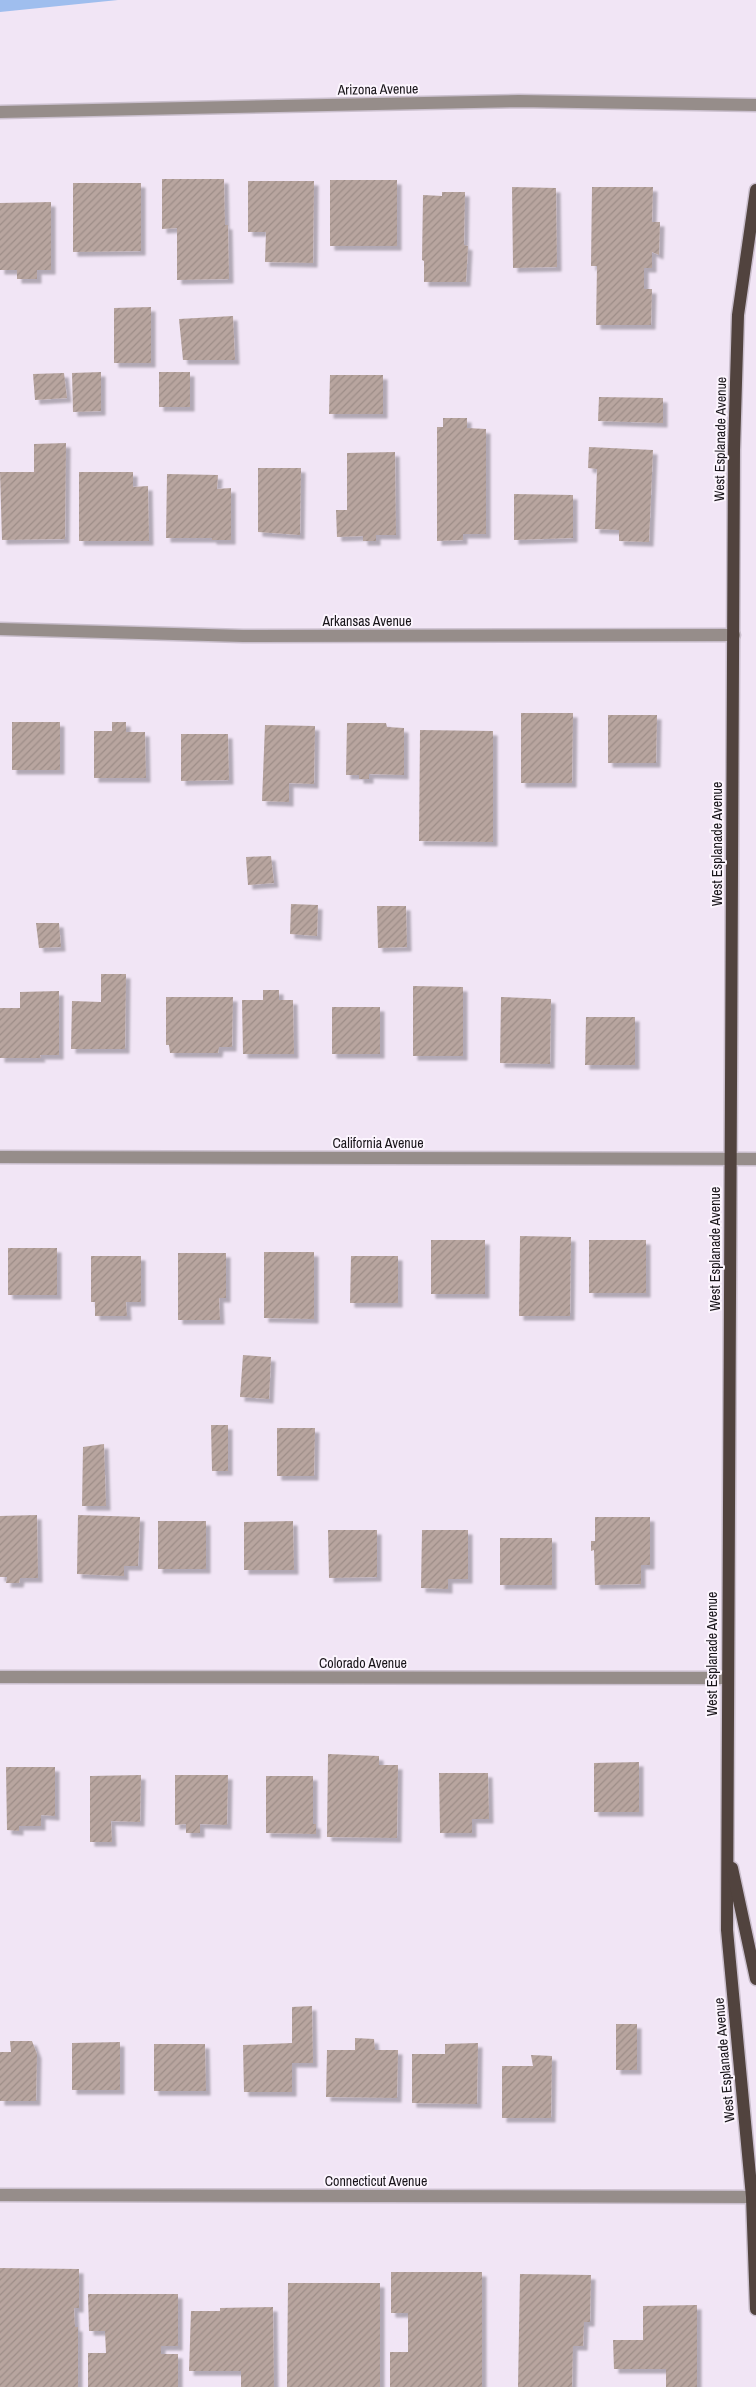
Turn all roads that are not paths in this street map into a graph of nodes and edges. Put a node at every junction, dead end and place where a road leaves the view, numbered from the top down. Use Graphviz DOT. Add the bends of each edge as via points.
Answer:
graph roads {
  1 [pos="756,105"];
  2 [pos="0,112"];
  3 [pos="756,190"];
  4 [pos="0,629"];
  5 [pos="734,635"];
  6 [pos="0,1157"];
  7 [pos="756,1158"];
  8 [pos="730,1159"];
  9 [pos="0,1677"];
  10 [pos="726,1678"];
  11 [pos="727,1843"];
  12 [pos="756,1979"];
  13 [pos="0,2195"];
  14 [pos="752,2197"];
  15 [pos="756,2309"];
  1 -- 2 [label="street, Arizona Avenue" via="519,101"];
  3 -- 5 [label="main road, West Esplanade Avenue" via="738,315"];
  4 -- 5 [label="street, Arkansas Avenue" via="243,636"];
  5 -- 8 [label="main road, West Esplanade Avenue"];
  6 -- 8 [label="street, California Avenue"];
  7 -- 8 [label="street, California Avenue"];
  8 -- 10 [label="main road, West Esplanade Avenue"];
  9 -- 10 [label="street, Colorado Avenue"];
  10 -- 11 [label="main road, West Esplanade Avenue"];
  11 -- 12 [label="main road"];
  11 -- 14 [label="main road, West Esplanade Avenue" via="727,1930"];
  13 -- 14 [label="street, Connecticut Avenue"];
  14 -- 15 [label="main road, West Esplanade Avenue"];
}
